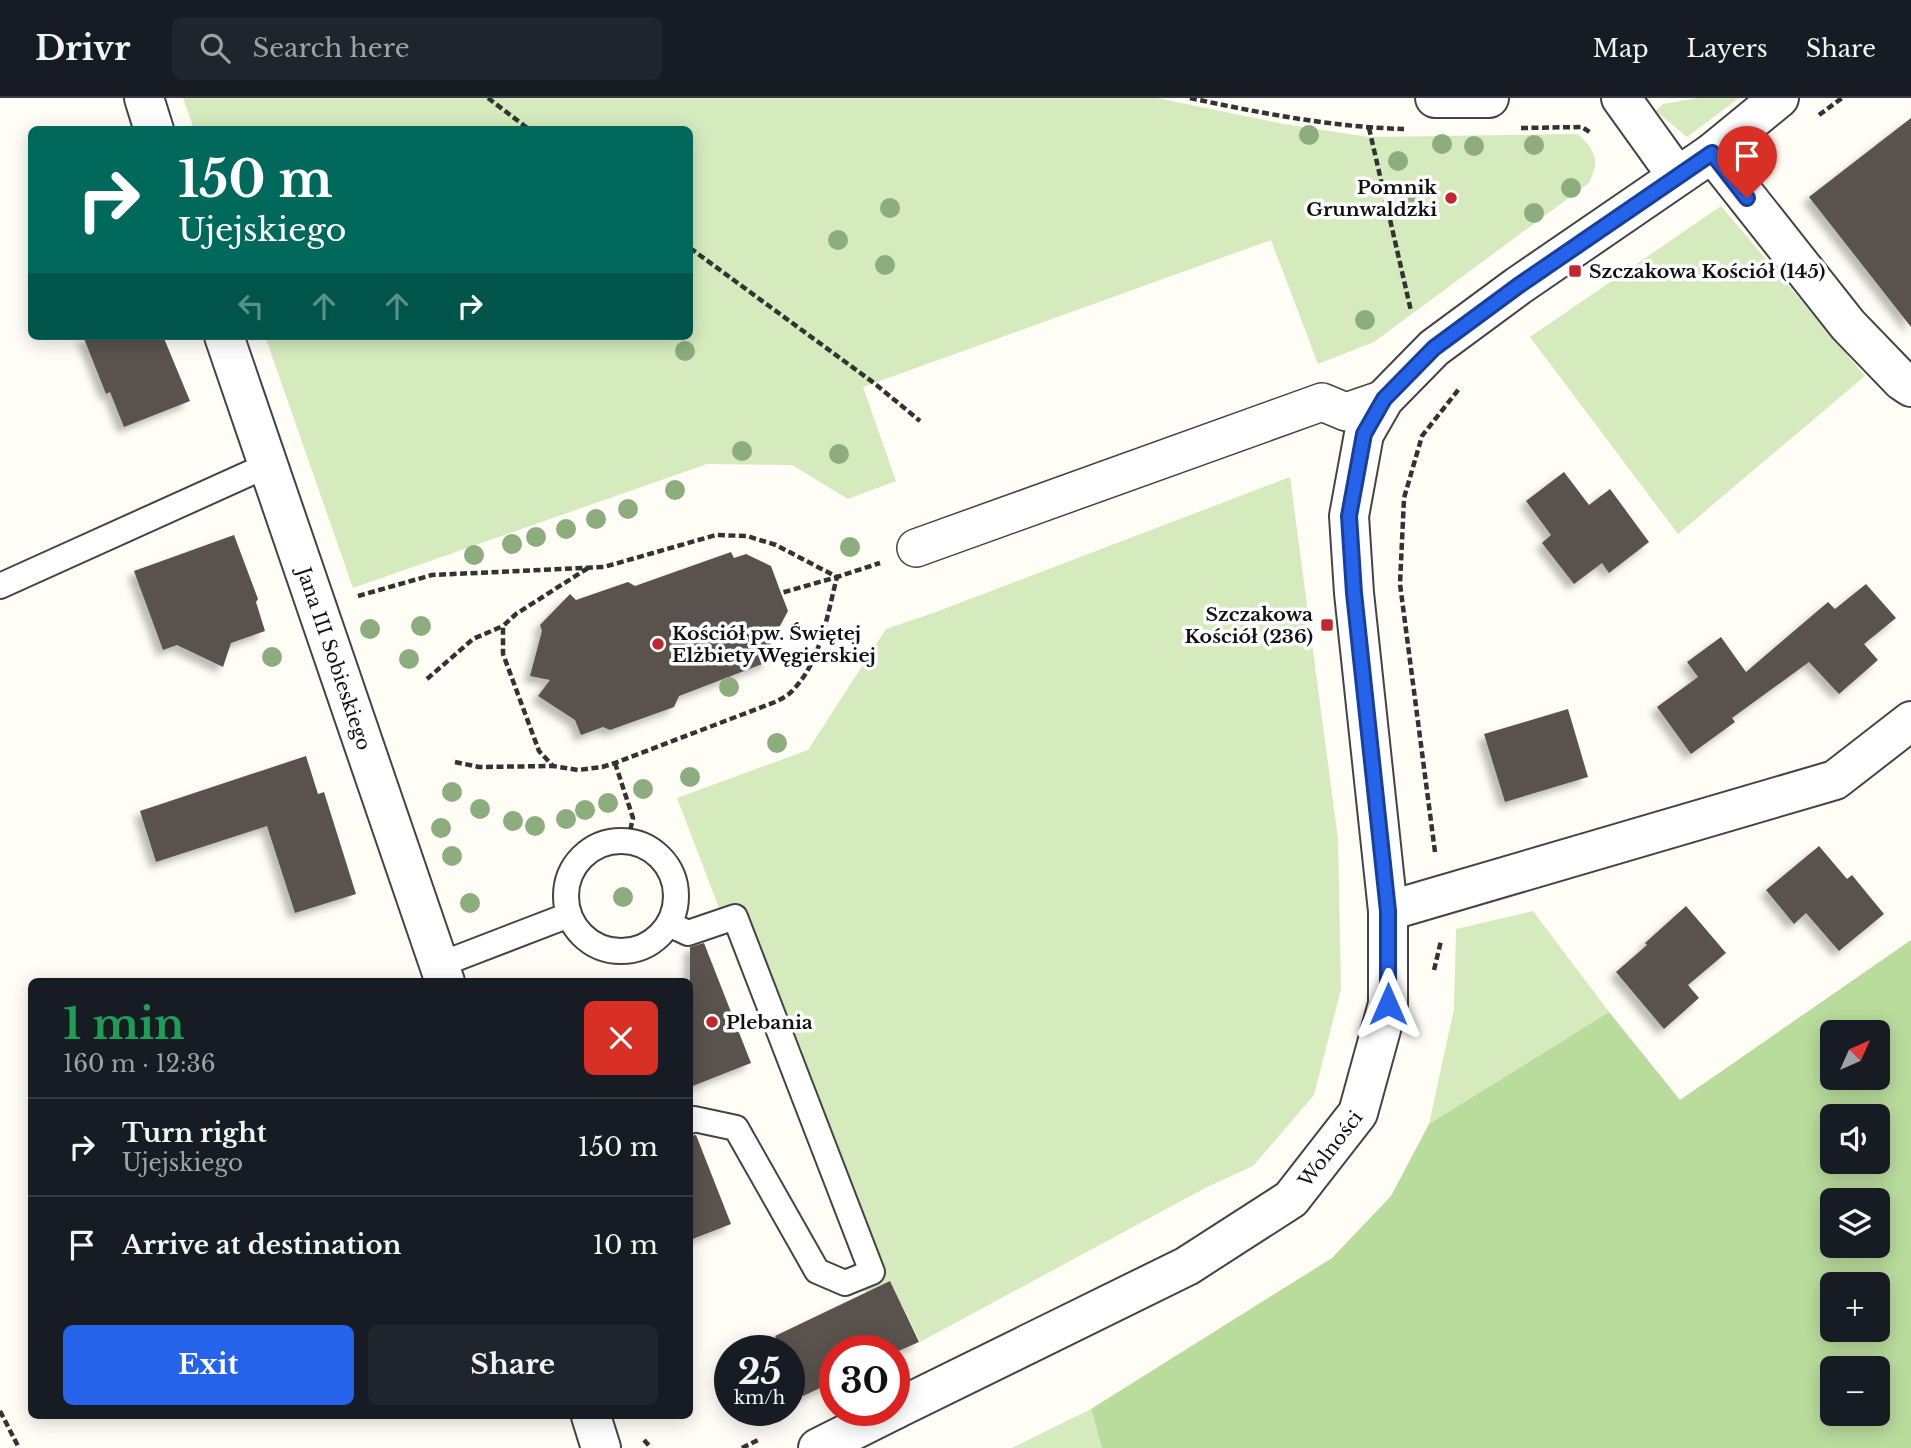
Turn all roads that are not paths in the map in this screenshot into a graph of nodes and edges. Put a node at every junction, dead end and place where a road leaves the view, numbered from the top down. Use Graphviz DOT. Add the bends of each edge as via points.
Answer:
graph roads {
  1 [pos="144,98"];
  2 [pos="1434,98"];
  3 [pos="1489,98"];
  4 [pos="1621,98"];
  5 [pos="1779,98"];
  6 [pos="153,126"];
  7 [pos="1712,153"];
  8 [pos="1676,176"];
  9 [pos="225,340"];
  10 [pos="1911,387"];
  11 [pos="1384,399"];
  12 [pos="268,465"];
  13 [pos="916,548"];
  14 [pos="0,586"];
  15 [pos="1911,722"];
  16 [pos="1388,911"];
  17 [pos="569,915"];
  18 [pos="669,923"];
  19 [pos="442,973"];
  20 [pos="693,1120"];
  21 [pos="910,1402"];
  22 [pos="592,1419"];
  23 [pos="862,1426"];
  24 [pos="601,1448"];
  25 [pos="818,1448"];
  1 -- 6 [label="street"];
  2 -- 3 [label="street"];
  4 -- 8 [label="street"];
  5 -- 7 [label="street, Wolności"];
  7 -- 8 [label="street, Wolności"];
  7 -- 10 [label="street" via="1848,325"];
  8 -- 11 [label="street, Wolności" via="1434,348"];
  9 -- 12 [label="street, Jana III Sobieskiego"];
  11 -- 13 [label="street" via="1346,412 1322,401"];
  11 -- 16 [label="street, Wolności" via="1364,434 1349,516"];
  12 -- 14 [label="lane"];
  12 -- 19 [label="street, Jana III Sobieskiego"];
  15 -- 16 [label="street" via="1835,780"];
  16 -- 21 [label="street, Wolności" via="1388,1004 1358,1113 1291,1199 1187,1266"];
  17 -- 18 [label="lane" via="592,943 608,950 643,947"];
  17 -- 18 [label="lane" via="565,896 577,861 592,848 628,840 661,857 671,872 676,898"];
  17 -- 19 [label="lane"];
  18 -- 20 [label="lane" via="688,933 735,917 872,1272 845,1283 817,1271 736,1128"];
  22 -- 24 [label="street"];
  23 -- 25 [label="street, Wolności"];
}
